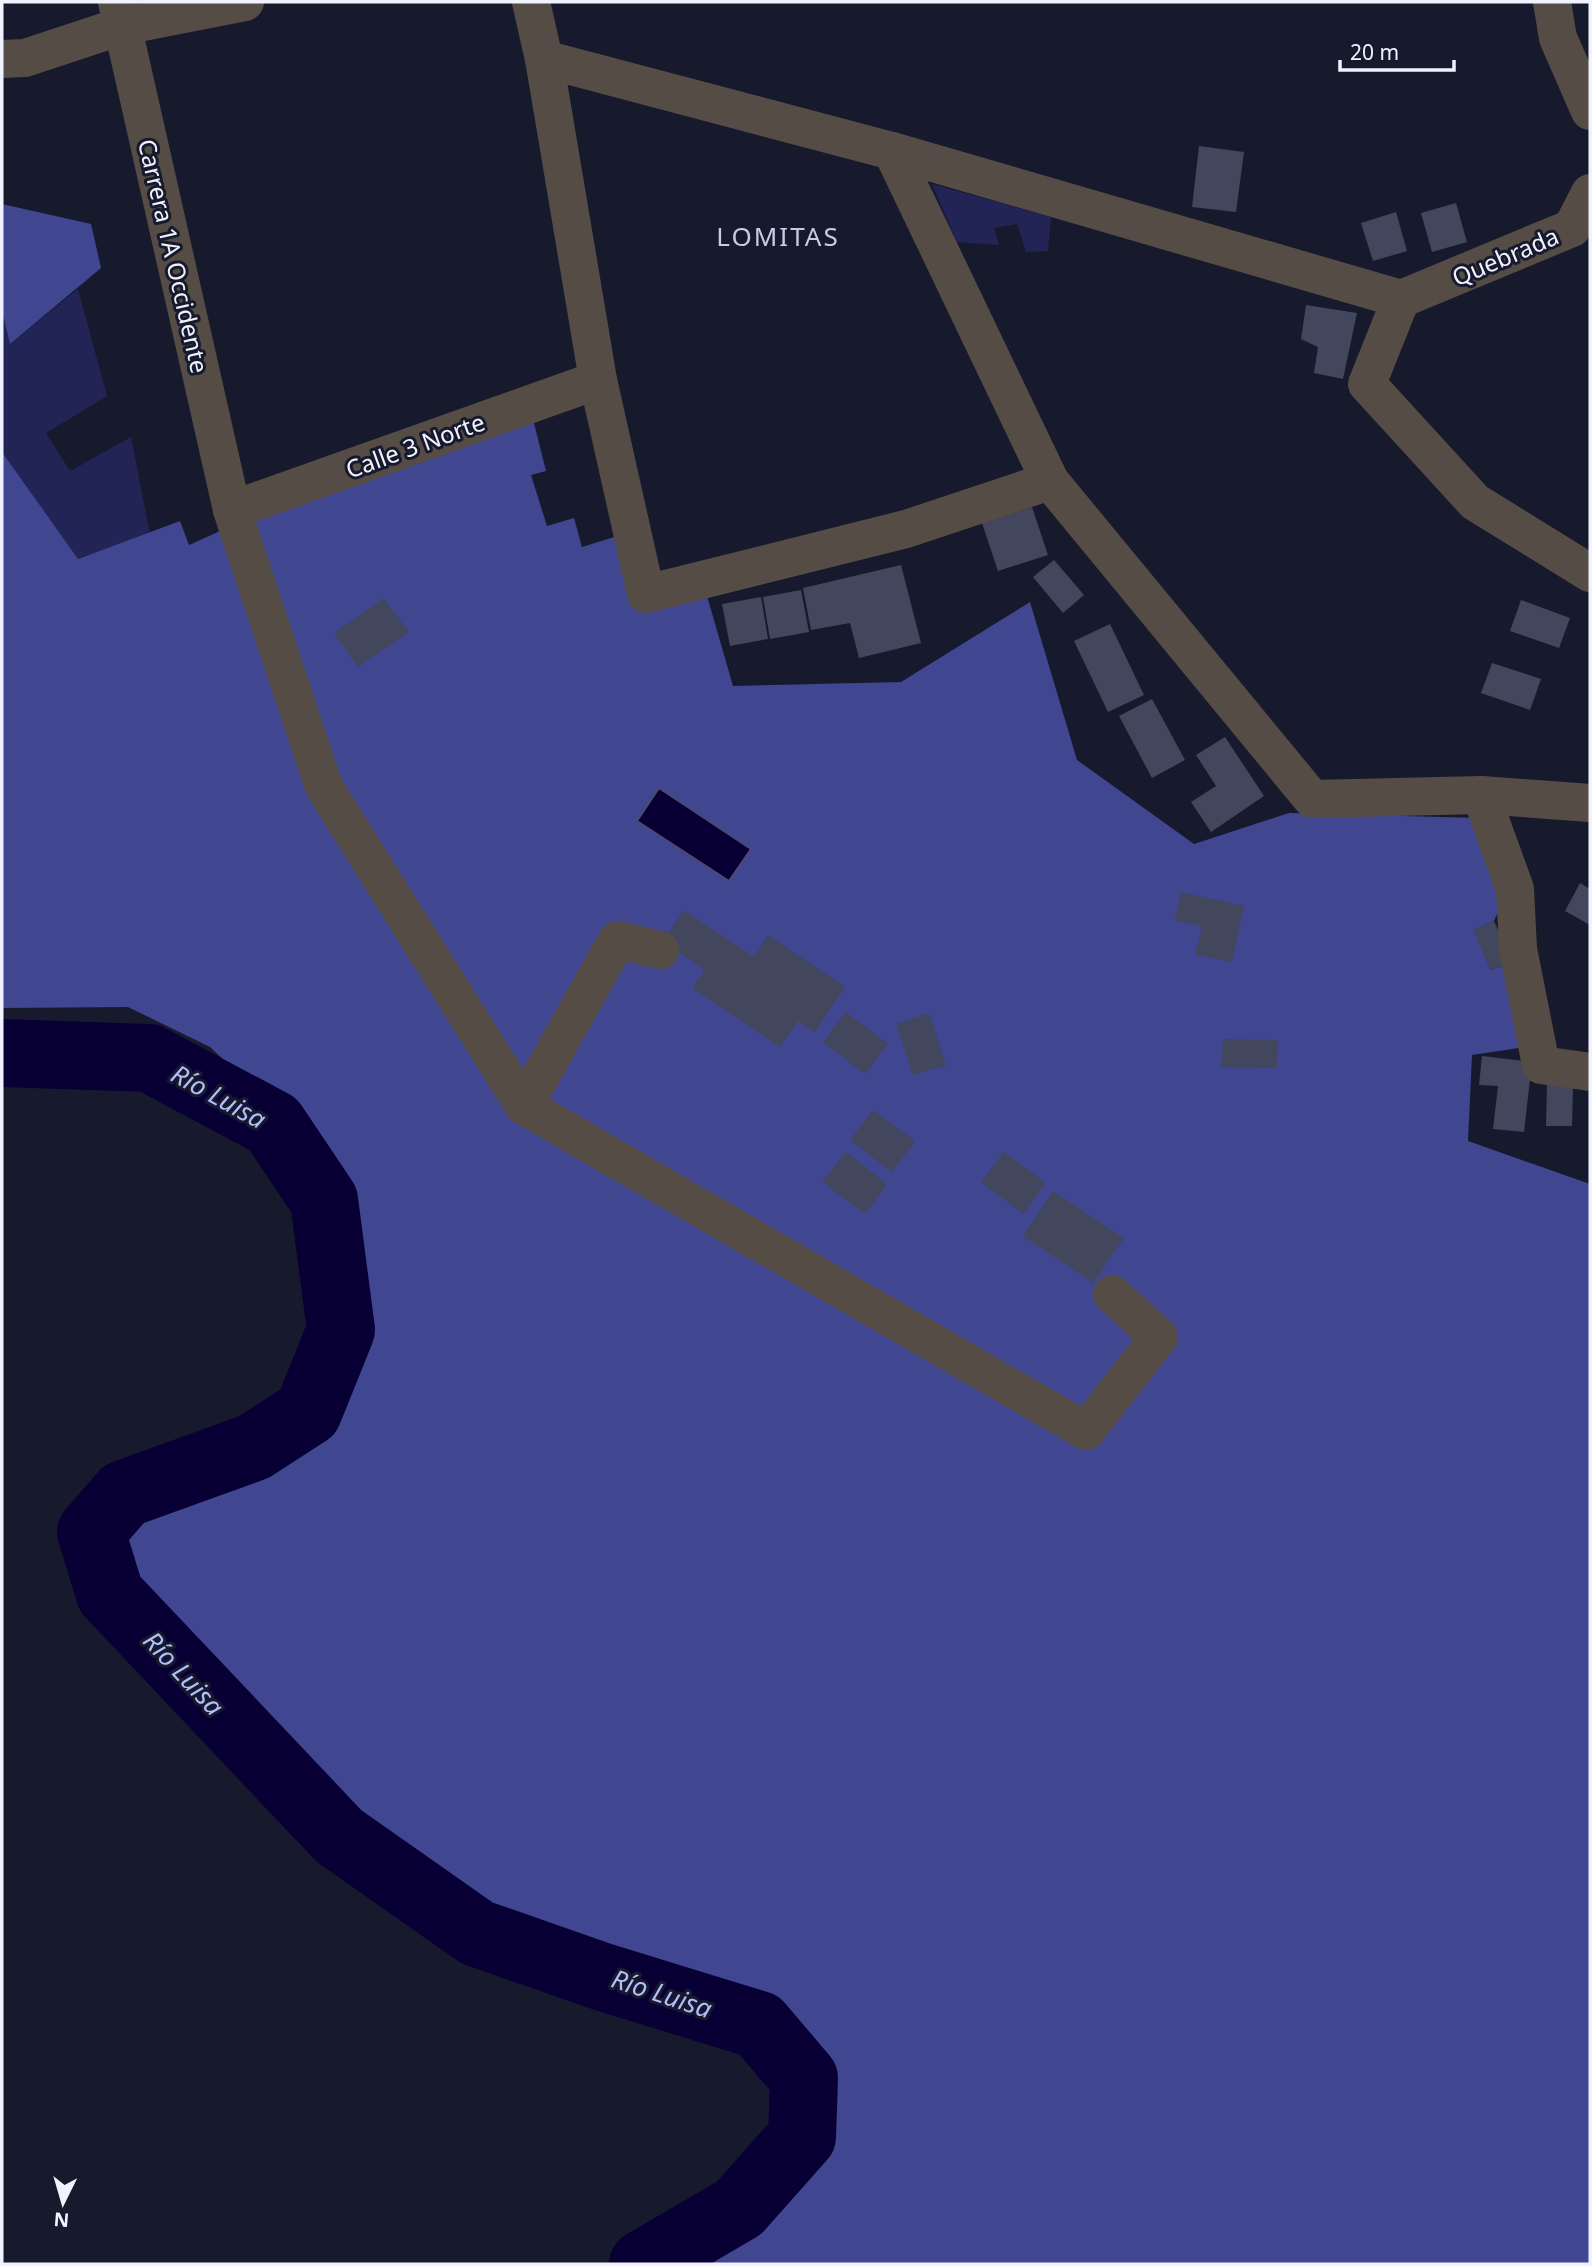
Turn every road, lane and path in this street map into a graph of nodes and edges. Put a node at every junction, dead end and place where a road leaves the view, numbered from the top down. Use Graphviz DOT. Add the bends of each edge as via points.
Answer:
graph roads {
  1 [pos="245,2"];
  2 [pos="531,2"];
  3 [pos="1552,2"];
  4 [pos="119,14"];
  5 [pos="2,60"];
  6 [pos="544,60"];
  7 [pos="1590,111"];
  8 [pos="892,151"];
  9 [pos="1590,193"];
  10 [pos="1401,299"];
  11 [pos="598,380"];
  12 [pos="1050,481"];
  13 [pos="232,510"];
  14 [pos="1590,573"];
  15 [pos="1481,795"];
  16 [pos="1590,803"];
  17 [pos="660,950"];
  18 [pos="1590,1072"];
  19 [pos="524,1106"];
  20 [pos="1112,1294"];
  1 -- 4 [label="street"];
  2 -- 6 [label="street"];
  3 -- 7 [label="street" via="1558,38"];
  4 -- 5 [label="street" via="25,58"];
  4 -- 13 [label="street, Carrera 1A Occidente"];
  6 -- 8 [label="street"];
  6 -- 11 [label="street"];
  8 -- 10 [label="street"];
  8 -- 12 [label="street"];
  9 -- 10 [label="street, Quebrada" via="1572,228"];
  10 -- 14 [label="street" via="1367,384 1475,502"];
  11 -- 12 [label="street" via="646,594 906,529"];
  11 -- 13 [label="street, Calle 3 Norte"];
  12 -- 15 [label="street" via="1312,799"];
  13 -- 19 [label="street, Carrera 1A Occidente" via="324,788"];
  15 -- 16 [label="street"];
  15 -- 18 [label="street" via="1515,889 1518,949 1541,1065"];
  17 -- 19 [label="street" via="617,940"];
  19 -- 20 [label="street" via="1086,1431 1159,1337"];
}
